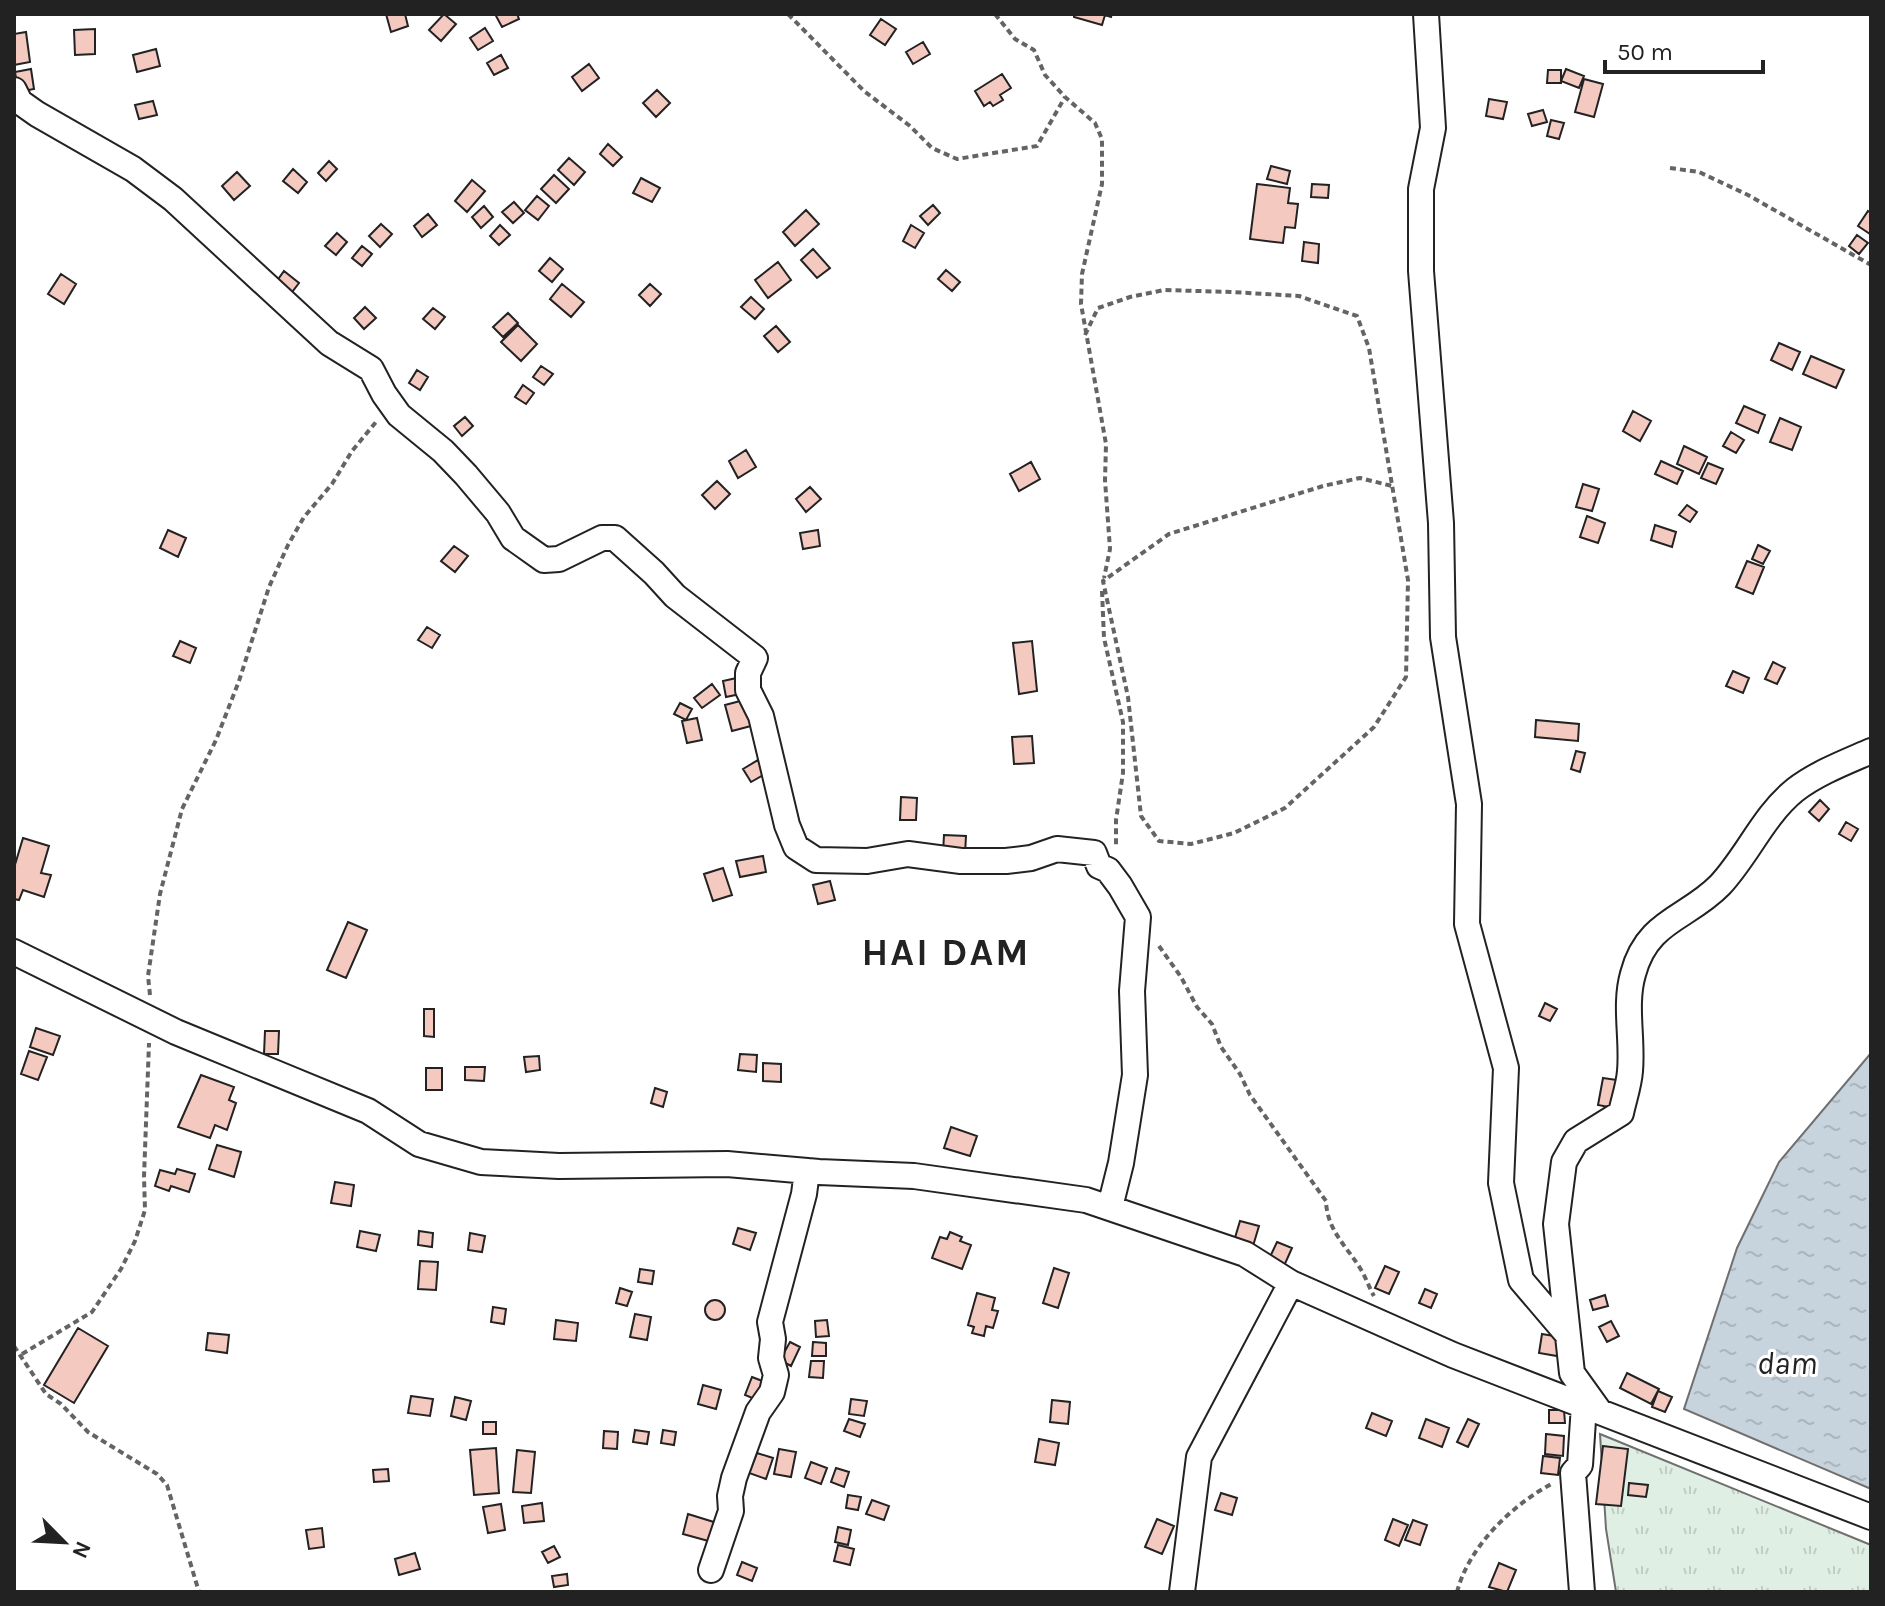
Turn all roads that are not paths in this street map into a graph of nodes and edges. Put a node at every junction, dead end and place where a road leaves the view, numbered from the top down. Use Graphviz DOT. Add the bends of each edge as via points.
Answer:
graph roads {
  1 [pos="1426,14"];
  2 [pos="14,90"];
  3 [pos="1871,751"];
  4 [pos="14,952"];
  5 [pos="807,1171"];
  6 [pos="1110,1207"];
  7 [pos="1291,1283"];
  8 [pos="1567,1334"];
  9 [pos="1592,1408"];
  10 [pos="1871,1517"];
  11 [pos="711,1570"];
  12 [pos="1182,1592"];
  13 [pos="1582,1592"];
  1 -- 8 [label="street" via="1433,128 1421,189 1421,271 1441,523 1443,637 1469,804 1467,924 1506,1068 1501,1183 1521,1280"];
  2 -- 6 [label="street" via="37,114 133,169 173,199 329,343 371,369 399,415 466,475 513,538 544,560 615,538 675,596 755,658 748,690 761,716 796,847 816,860 867,861 908,854 1006,861 1057,849 1094,853 1138,917 1132,991 1135,1075"];
  3 -- 8 [label="street" via="1797,788 1773,810 1717,888 1664,924 1642,950 1632,975 1630,1070 1621,1113 1576,1141 1561,1174 1556,1224"];
  4 -- 5 [label="street" via="176,1032 368,1111 419,1144 481,1162 727,1164"];
  5 -- 6 [label="street" via="914,1176"];
  5 -- 11 [label="street" via="770,1322 776,1375 772,1392 758,1412 734,1478 731,1511"];
  6 -- 7 [label="street" via="1245,1254"];
  7 -- 9 [label="street" via="1453,1355"];
  7 -- 12 [label="street" via="1199,1457"];
  8 -- 9 [label="street" via="1572,1373"];
  9 -- 10 [label="street"];
  9 -- 13 [label="street" via="1580,1465 1573,1473"];
}
